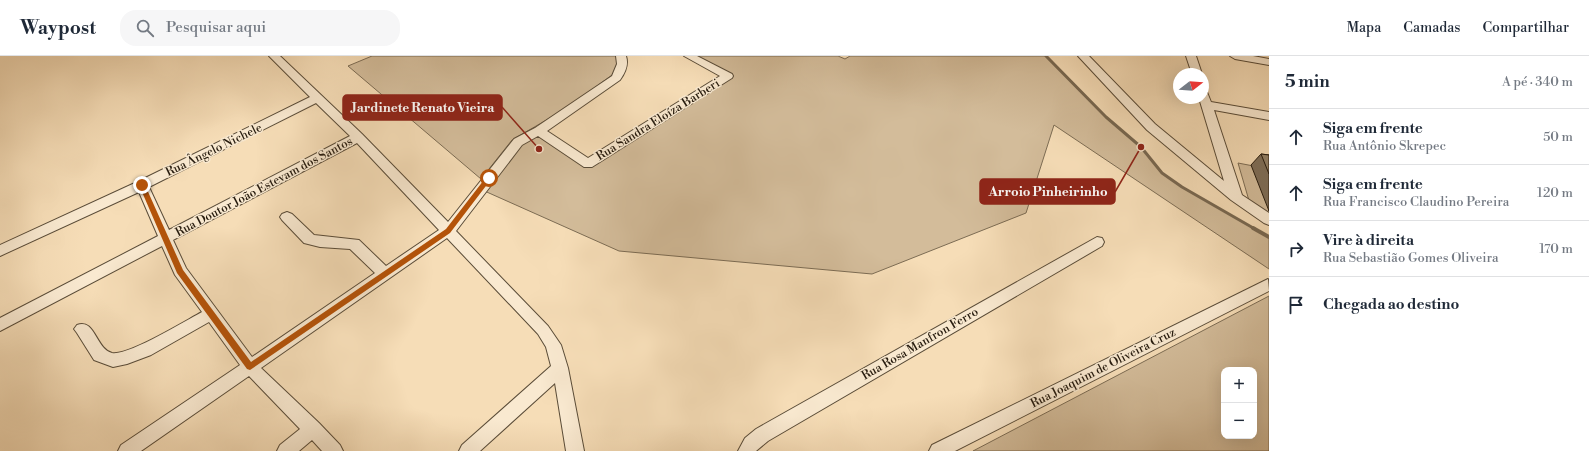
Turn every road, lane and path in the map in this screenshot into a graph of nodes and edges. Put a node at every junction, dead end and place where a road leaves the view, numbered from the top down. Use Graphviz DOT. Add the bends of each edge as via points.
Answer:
graph roads {
  1 [pos="274,56"];
  2 [pos="621,56"];
  3 [pos="689,56"];
  4 [pos="1083,56"];
  5 [pos="1191,56"];
  6 [pos="1235,56"];
  7 [pos="1269,62"];
  8 [pos="1195,68"];
  9 [pos="318,98"];
  10 [pos="1209,100"];
  11 [pos="1207,104"];
  12 [pos="1269,116"];
  13 [pos="539,131"];
  14 [pos="358,137"];
  15 [pos="142,185"];
  16 [pos="1236,197"];
  17 [pos="287,217"];
  18 [pos="1269,220"];
  19 [pos="448,231"];
  20 [pos="166,238"];
  21 [pos="1097,242"];
  22 [pos="0,251"];
  23 [pos="385,274"];
  24 [pos="1268,286"];
  25 [pos="211,314"];
  26 [pos="0,325"];
  27 [pos="82,329"];
  28 [pos="250,367"];
  29 [pos="560,368"];
  30 [pos="313,430"];
  31 [pos="127,451"];
  32 [pos="286,451"];
  33 [pos="334,451"];
  34 [pos="468,451"];
  35 [pos="575,451"];
  36 [pos="747,451"];
  37 [pos="938,451"];
  1 -- 9 [label="street"];
  2 -- 13 [label="street" via="621,68 616,78"];
  3 -- 13 [label="street, Rua Sandra Eloíza Barberi" via="728,76 588,164"];
  4 -- 16 [label="street" via="1151,127"];
  5 -- 8 [label="street"];
  6 -- 7 [label="street"];
  9 -- 14 [label="street"];
  9 -- 15 [label="street, Rua Ângelo Nichele"];
  10 -- 12 [label="street"];
  11 -- 16 [label="street"];
  13 -- 19 [label="street" via="518,142"];
  14 -- 19 [label="street"];
  14 -- 20 [label="street, Rua Doutor João Estevam dos Santos"];
  15 -- 20 [label="street"];
  15 -- 22 [label="street, Rua Ângelo Nichele"];
  16 -- 18 [label="street"];
  17 -- 23 [label="street" via="309,239 354,244"];
  19 -- 23 [label="street"];
  19 -- 29 [label="street" via="543,330 553,345"];
  20 -- 25 [label="street" via="180,271"];
  20 -- 26 [label="street, Rua Doutor João Estevam dos Santos"];
  21 -- 36 [label="street, Rua Rosa Manfron Ferro" via="762,435"];
  23 -- 28 [label="street"];
  24 -- 37 [label="street, Rua Joaquim de Oliveira Cruz"];
  25 -- 27 [label="street" via="145,350 113,360 100,355"];
  25 -- 28 [label="street"];
  28 -- 30 [label="street"];
  28 -- 31 [label="street"];
  29 -- 34 [label="street"];
  29 -- 35 [label="street"];
  30 -- 32 [label="street"];
  30 -- 33 [label="street"];
}
